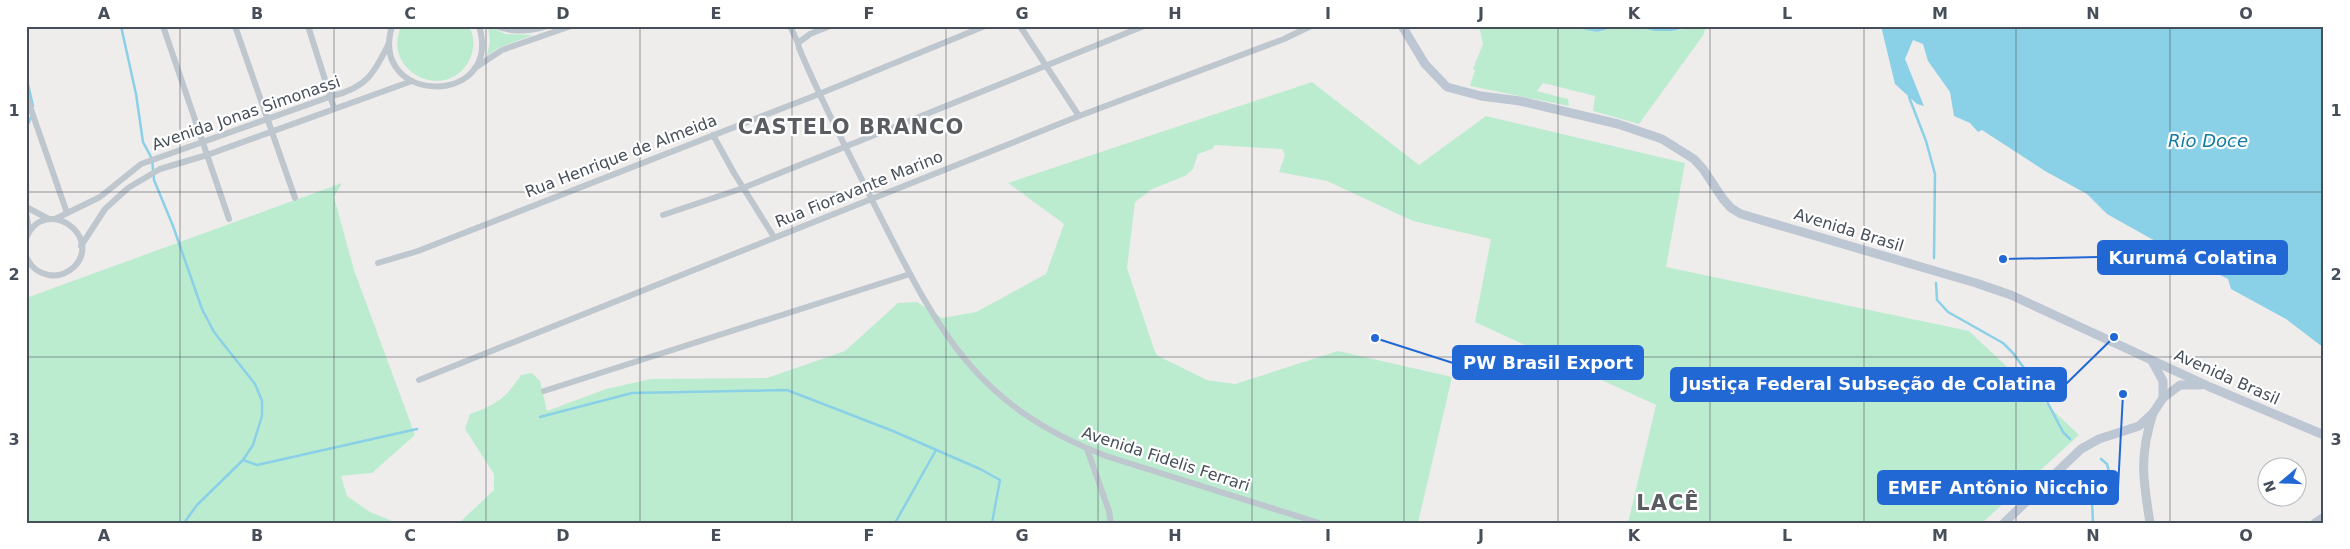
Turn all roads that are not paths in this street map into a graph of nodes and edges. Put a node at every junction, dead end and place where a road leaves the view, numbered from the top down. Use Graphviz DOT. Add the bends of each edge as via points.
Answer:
graph roads {
  1 [pos="163,26"];
  2 [pos="235,26"];
  3 [pos="308,26"];
  4 [pos="386,26"];
  5 [pos="392,26"];
  6 [pos="479,26"];
  7 [pos="496,26"];
  8 [pos="571,26"];
  9 [pos="790,26"];
  10 [pos="830,26"];
  11 [pos="985,26"];
  12 [pos="1020,26"];
  13 [pos="1144,26"];
  14 [pos="1311,26"];
  15 [pos="1402,26"];
  16 [pos="546,28"];
  17 [pos="390,36"];
  18 [pos="390,44"];
  19 [pos="799,46"];
  20 [pos="1046,67"];
  21 [pos="474,68"];
  22 [pos="412,81"];
  23 [pos="819,94"];
  24 [pos="26,95"];
  25 [pos="332,96"];
  26 [pos="334,108"];
  27 [pos="1079,116"];
  28 [pos="268,120"];
  29 [pos="273,132"];
  30 [pos="713,136"];
  31 [pos="203,142"];
  32 [pos="845,147"];
  33 [pos="207,155"];
  34 [pos="743,188"];
  35 [pos="295,198"];
  36 [pos="872,199"];
  37 [pos="26,207"];
  38 [pos="26,211"];
  39 [pos="67,213"];
  40 [pos="663,215"];
  41 [pos="52,219"];
  42 [pos="229,219"];
  43 [pos="28,235"];
  44 [pos="774,237"];
  45 [pos="81,246"];
  46 [pos="26,256"];
  47 [pos="378,263"];
  48 [pos="910,274"];
  49 [pos="2150,359"];
  50 [pos="419,380"];
  51 [pos="2210,386"];
  52 [pos="544,391"];
  53 [pos="2163,398"];
  54 [pos="2153,414"];
  55 [pos="2324,435"];
  56 [pos="1087,449"];
  57 [pos="2324,517"];
  58 [pos="1111,523"];
  59 [pos="1319,523"];
  60 [pos="2004,523"];
  61 [pos="2150,523"];
  62 [pos="2314,523"];
  1 -- 31 [label="street"];
  2 -- 28 [label="street"];
  3 -- 25 [label="street"];
  4 -- 17 [label="street"];
  5 -- 17 [label="street"];
  6 -- 21 [label="street" via="482,47"];
  7 -- 16 [label="street" via="524,31"];
  8 -- 16 [label="street"];
  9 -- 19 [label="street, Avenida Fidelis Ferrari"];
  10 -- 19 [label="street" via="810,34"];
  11 -- 23 [label="street, Rua Henrique de Almeida"];
  12 -- 20 [label="street"];
  13 -- 20 [label="street"];
  14 -- 27 [label="street, Rua Fioravante Marino"];
  15 -- 49 [label="main road, Avenida Brasil" via="1425,64 1447,87 1520,101 1647,133 1694,159 1723,199 1740,214 2011,295"];
  16 -- 21 [label="street"];
  17 -- 18 [label="street"];
  18 -- 22 [label="street" via="396,65"];
  18 -- 25 [label="street, Avenida Jonas Simonassi" via="372,75 362,85"];
  19 -- 23 [label="street, Avenida Fidelis Ferrari"];
  20 -- 27 [label="street"];
  20 -- 32 [label="street"];
  21 -- 22 [label="street" via="449,86 434,88"];
  22 -- 26 [label="street, Avenida Jonas Simonassi"];
  23 -- 30 [label="street, Rua Henrique de Almeida"];
  23 -- 32 [label="street, Avenida Fidelis Ferrari"];
  24 -- 39 [label="street"];
  25 -- 26 [label="street"];
  25 -- 28 [label="street, Avenida Jonas Simonassi"];
  26 -- 29 [label="street, Avenida Jonas Simonassi"];
  27 -- 36 [label="street, Rua Fioravante Marino"];
  28 -- 29 [label="street"];
  28 -- 31 [label="street, Avenida Jonas Simonassi"];
  29 -- 33 [label="street, Avenida Jonas Simonassi"];
  29 -- 35 [label="street"];
  30 -- 34 [label="street"];
  30 -- 47 [label="street, Rua Henrique de Almeida" via="418,251"];
  31 -- 33 [label="street"];
  31 -- 39 [label="street, Avenida Jonas Simonassi" via="141,164 100,197"];
  32 -- 34 [label="street"];
  32 -- 36 [label="street, Avenida Fidelis Ferrari"];
  33 -- 42 [label="street"];
  33 -- 45 [label="street, Avenida Jonas Simonassi" via="160,169 128,188 105,209"];
  34 -- 40 [label="street"];
  34 -- 44 [label="street"];
  36 -- 44 [label="street, Rua Fioravante Marino"];
  36 -- 48 [label="street, Avenida Fidelis Ferrari"];
  37 -- 41 [label="street"];
  38 -- 43 [label="street"];
  39 -- 41 [label="street, Avenida Jonas Simonassi"];
  41 -- 43 [label="street, Avenida Jonas Simonassi" via="38,223"];
  41 -- 45 [label="street" via="66,222 75,230"];
  44 -- 50 [label="street, Rua Fioravante Marino"];
  45 -- 46 [label="street, Avenida Jonas Simonassi" via="77,263 57,275 40,272"];
  48 -- 52 [label="street"];
  48 -- 56 [label="street, Avenida Fidelis Ferrari" via="950,341 987,385 1032,419"];
  49 -- 51 [label="main road, Avenida Brasil"];
  49 -- 53 [label="main road" via="2160,373"];
  51 -- 53 [label="main road" via="2180,385"];
  51 -- 55 [label="main road, Avenida Brasil"];
  53 -- 54 [label="main road"];
  54 -- 60 [label="main road" via="2139,426 2099,439 2081,449"];
  54 -- 61 [label="street" via="2143,450 2142,472"];
  56 -- 58 [label="street"];
  56 -- 59 [label="street, Avenida Fidelis Ferrari"];
  57 -- 62 [label="main road"];
}
